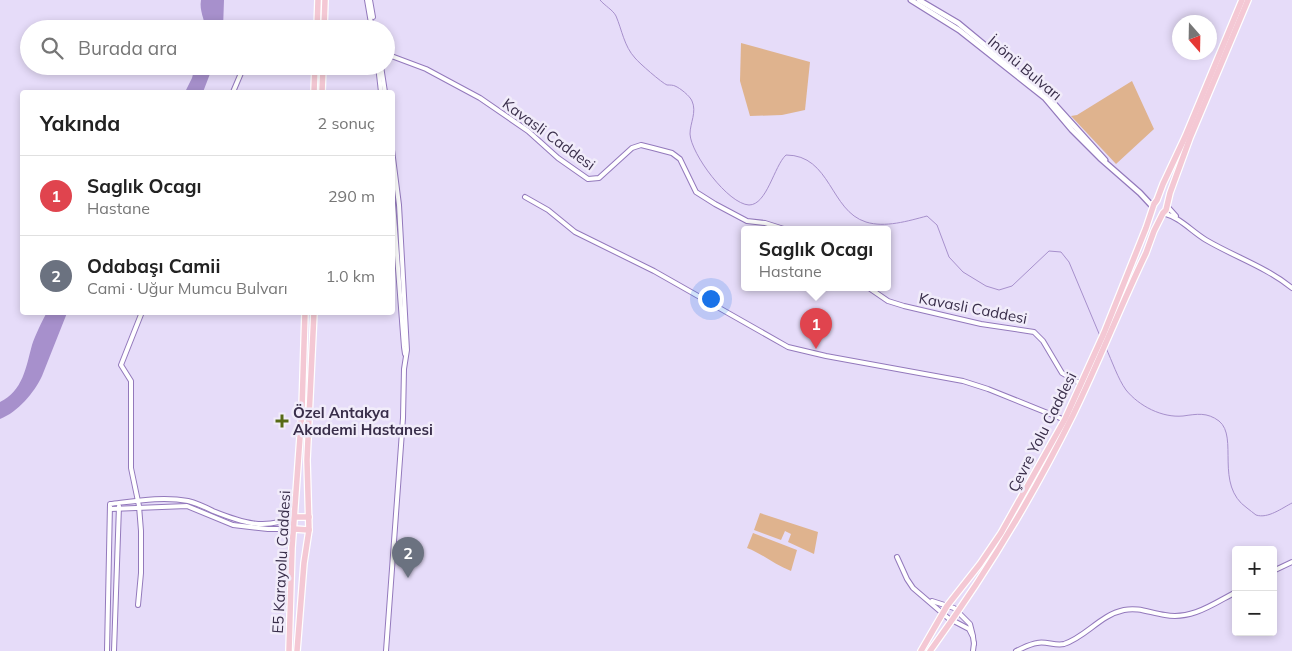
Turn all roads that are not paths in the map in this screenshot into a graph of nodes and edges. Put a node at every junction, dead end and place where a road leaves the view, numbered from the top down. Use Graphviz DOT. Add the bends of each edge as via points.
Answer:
graph roads {
  1 [pos="318,0"];
  2 [pos="324,0"];
  3 [pos="368,0"];
  4 [pos="911,0"];
  5 [pos="920,0"];
  6 [pos="1242,0"];
  7 [pos="1248,0"];
  8 [pos="317,20"];
  9 [pos="324,20"];
  10 [pos="371,20"];
  11 [pos="395,57"];
  12 [pos="240,75"];
  13 [pos="315,75"];
  14 [pos="322,75"];
  15 [pos="380,75"];
  16 [pos="234,90"];
  17 [pos="314,90"];
  18 [pos="322,90"];
  19 [pos="383,90"];
  20 [pos="1112,169"];
  21 [pos="395,174"];
  22 [pos="525,197"];
  23 [pos="1155,204"];
  24 [pos="1167,206"];
  25 [pos="1163,213"];
  26 [pos="1179,220"];
  27 [pos="774,226"];
  28 [pos="395,229"];
  29 [pos="1292,288"];
  30 [pos="873,291"];
  31 [pos="141,315"];
  32 [pos="305,315"];
  33 [pos="314,315"];
  34 [pos="1106,335"];
  35 [pos="406,354"];
  36 [pos="1096,359"];
  37 [pos="1081,384"];
  38 [pos="1065,420"];
  39 [pos="139,504"];
  40 [pos="119,506"];
  41 [pos="295,517"];
  42 [pos="309,518"];
  43 [pos="294,529"];
  44 [pos="309,530"];
  45 [pos="897,557"];
  46 [pos="1292,562"];
  47 [pos="1277,569"];
  48 [pos="1232,594"];
  49 [pos="924,596"];
  50 [pos="138,605"];
  51 [pos="947,606"];
  52 [pos="958,612"];
  53 [pos="943,614"];
  54 [pos="952,621"];
  55 [pos="974,644"];
  56 [pos="107,651"];
  57 [pos="114,651"];
  58 [pos="289,651"];
  59 [pos="297,651"];
  60 [pos="386,651"];
  61 [pos="921,651"];
  62 [pos="930,651"];
  63 [pos="973,651"];
  64 [pos="1016,651"];
  1 -- 8 [label="highway"];
  2 -- 9 [label="highway"];
  3 -- 10 [label="street"];
  4 -- 20 [label="main road, İnönü Bulvarı" via="960,30 1045,98"];
  5 -- 20 [label="main road, İnönü Bulvarı" via="958,23 1049,98"];
  6 -- 23 [label="highway, Çevre Yolu Caddesi"];
  7 -- 24 [label="highway, Çevre Yolu Caddesi" via="1190,138"];
  11 -- 27 [label="street, Kavasli Caddesi" via="426,69 476,96 528,131 588,179 599,178 632,148 653,148 672,153 680,159 696,192 747,222"];
  12 -- 16 [label="street"];
  13 -- 17 [label="highway"];
  14 -- 18 [label="highway"];
  15 -- 19 [label="street"];
  20 -- 23 [label="main road, İnönü Bulvarı"];
  21 -- 35 [label="street" via="404,275"];
  22 -- 38 [label="street" via="548,210 575,232 654,271 788,347 963,381"];
  23 -- 24 [label="highway" via="1164,202"];
  23 -- 25 [label="highway" via="1157,213"];
  23 -- 34 [label="highway, Çevre Yolu Caddesi"];
  24 -- 25 [label="highway, Çevre Yolu Caddesi"];
  24 -- 26 [label="street"];
  25 -- 26 [label="street"];
  25 -- 34 [label="highway, Çevre Yolu Caddesi"];
  26 -- 29 [label="street" via="1203,238 1277,276"];
  28 -- 35 [label="street"];
  30 -- 37 [label="street, Kavasli Caddesi" via="888,301 904,306 980,324 1034,332 1062,372"];
  31 -- 39 [label="street" via="121,365 131,381 131,468"];
  32 -- 41 [label="highway, E5 Karayolu Caddesi"];
  33 -- 42 [label="highway, E5 Karayolu Caddesi" via="307,460"];
  34 -- 36 [label="highway, Çevre Yolu Caddesi"];
  35 -- 60 [label="street"];
  36 -- 37 [label="highway, Çevre Yolu Caddesi"];
  36 -- 52 [label="highway, Çevre Yolu Caddesi" via="1072,418 1023,509"];
  37 -- 38 [label="highway, Çevre Yolu Caddesi"];
  38 -- 51 [label="highway, Çevre Yolu Caddesi" via="1001,534"];
  39 -- 40 [label="street"];
  39 -- 41 [label="street" via="186,501 250,524 280,523"];
  39 -- 43 [label="street" via="187,506 232,525"];
  39 -- 50 [label="street" via="141,565"];
  40 -- 56 [label="street" via="111,509"];
  40 -- 57 [label="street"];
  41 -- 42 [label="highway"];
  41 -- 43 [label="highway, E5 Karayolu Caddesi"];
  42 -- 44 [label="highway, E5 Karayolu Caddesi"];
  43 -- 44 [label="highway"];
  43 -- 58 [label="highway, E5 Karayolu Caddesi"];
  44 -- 59 [label="highway, E5 Karayolu Caddesi"];
  45 -- 49 [label="street" via="913,588"];
  46 -- 47 [label="street"];
  48 -- 64 [label="street" via="1186,616 1122,610 1066,643 1038,643"];
  49 -- 51 [label="street"];
  49 -- 53 [label="street"];
  51 -- 52 [label="street"];
  51 -- 53 [label="highway, Çevre Yolu Caddesi"];
  52 -- 54 [label="highway, Çevre Yolu Caddesi"];
  52 -- 55 [label="street" via="970,624"];
  53 -- 54 [label="street"];
  53 -- 61 [label="highway, Çevre Yolu Caddesi"];
  54 -- 55 [label="street" via="969,629"];
  54 -- 62 [label="highway, Çevre Yolu Caddesi"];
  55 -- 63 [label="street"];
}
